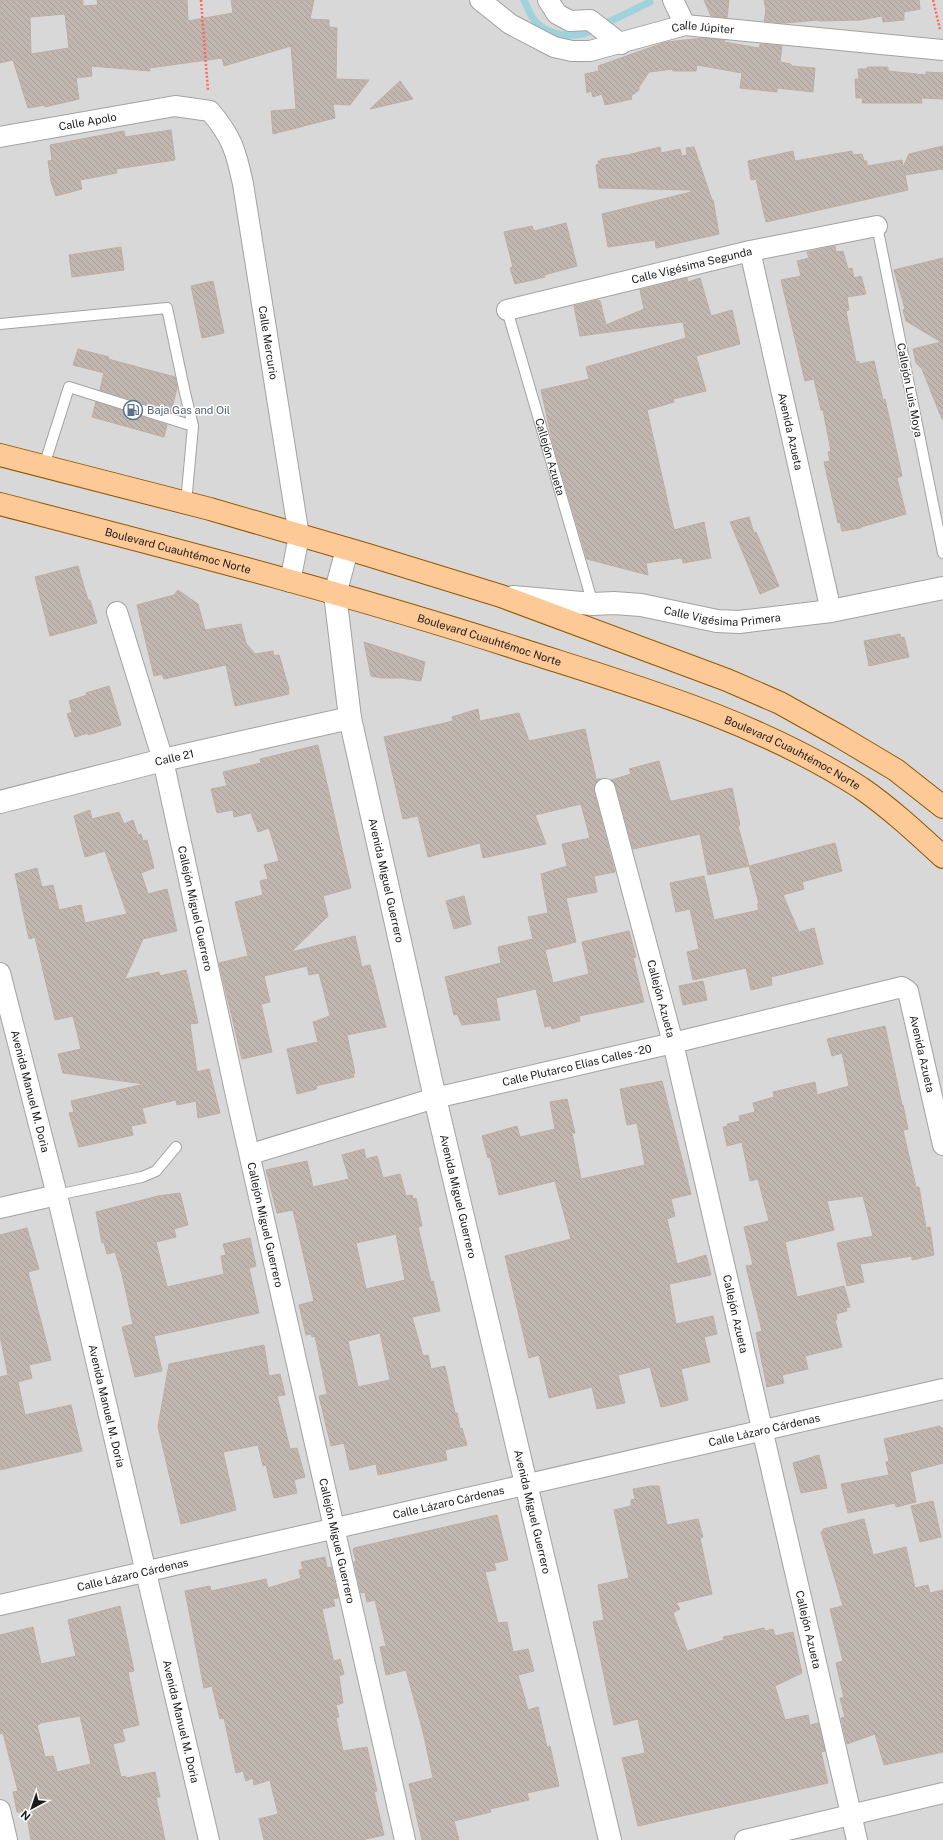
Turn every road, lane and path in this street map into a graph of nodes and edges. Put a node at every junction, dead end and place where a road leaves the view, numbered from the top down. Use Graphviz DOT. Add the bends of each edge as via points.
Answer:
graph roads {
  1 [pos="201,0"];
  2 [pos="480,0"];
  3 [pos="548,0"];
  4 [pos="673,0"];
  5 [pos="933,0"];
  6 [pos="685,25"];
  7 [pos="940,30"];
  8 [pos="615,39"];
  9 [pos="943,50"];
  10 [pos="210,111"];
  11 [pos="0,137"];
  12 [pos="877,226"];
  13 [pos="750,251"];
  14 [pos="507,310"];
  15 [pos="0,324"];
  16 [pos="193,426"];
  17 [pos="0,455"];
  18 [pos="44,466"];
  19 [pos="186,503"];
  20 [pos="0,504"];
  21 [pos="299,536"];
  22 [pos="347,550"];
  23 [pos="943,553"];
  24 [pos="290,582"];
  25 [pos="943,588"];
  26 [pos="335,594"];
  27 [pos="501,596"];
  28 [pos="593,604"];
  29 [pos="831,611"];
  30 [pos="117,612"];
  31 [pos="350,718"];
  32 [pos="163,760"];
  33 [pos="605,789"];
  34 [pos="0,802"];
  35 [pos="943,807"];
  36 [pos="943,857"];
  37 [pos="0,973"];
  38 [pos="905,988"];
  39 [pos="673,1043"];
  40 [pos="435,1098"];
  41 [pos="943,1145"];
  42 [pos="176,1146"];
  43 [pos="251,1154"];
  44 [pos="57,1195"];
  45 [pos="0,1208"];
  46 [pos="943,1389"];
  47 [pos="763,1430"];
  48 [pos="525,1485"];
  49 [pos="334,1528"];
  50 [pos="147,1571"];
  51 [pos="0,1605"];
  52 [pos="943,1793"];
  53 [pos="0,1810"];
  54 [pos="851,1815"];
  55 [pos="7,1840"];
  56 [pos="210,1840"];
  57 [pos="405,1840"];
  58 [pos="610,1840"];
  59 [pos="745,1840"];
  60 [pos="857,1840"];
  1 -- 10 [label="path"];
  2 -- 8 [label="street, Calle Júpiter" via="510,24 554,47 590,51"];
  3 -- 8 [label="street" via="557,14 570,21 590,20"];
  4 -- 6 [label="street"];
  5 -- 7 [label="path"];
  6 -- 8 [label="street, Calle Júpiter"];
  6 -- 9 [label="street, Calle Júpiter"];
  10 -- 11 [label="street, Calle Apolo" via="175,106"];
  10 -- 21 [label="street, Calle Mercurio" via="230,138 242,178"];
  12 -- 13 [label="street, Calle Vigésima Segunda"];
  12 -- 23 [label="lane, Callejón Luis Moya"];
  13 -- 14 [label="street, Calle Vigésima Segunda"];
  13 -- 29 [label="street, Avenida Azueta"];
  14 -- 28 [label="lane, Callejón Azueta"];
  15 -- 16 [label="lane" via="167,308"];
  16 -- 18 [label="lane" via="69,387"];
  16 -- 19 [label="lane"];
  17 -- 18 [label="main road"];
  18 -- 19 [label="main road"];
  19 -- 21 [label="main road"];
  20 -- 24 [label="main road, Boulevard Cuauhtémoc Norte"];
  21 -- 22 [label="main road"];
  21 -- 24 [label="street, Calle Mercurio"];
  22 -- 26 [label="street, Avenida Miguel Guerrero"];
  22 -- 27 [label="main road"];
  24 -- 26 [label="main road, Boulevard Cuauhtémoc Norte"];
  25 -- 29 [label="street, Calle Vigésima Primera"];
  26 -- 31 [label="street, Avenida Miguel Guerrero"];
  26 -- 36 [label="main road, Boulevard Cuauhtémoc Norte" via="442,624 635,686 701,709 772,739 862,789 905,822"];
  27 -- 28 [label="street, Calle Vigésima Primera"];
  27 -- 35 [label="main road" via="727,680 780,703 896,770"];
  28 -- 29 [label="street, Calle Vigésima Primera" via="641,605 717,621 739,622"];
  30 -- 32 [label="street, Callejón Miguel Guerrero"];
  31 -- 32 [label="street, Calle 21"];
  31 -- 40 [label="street, Avenida Miguel Guerrero"];
  32 -- 34 [label="street, Calle 21"];
  32 -- 43 [label="street, Callejón Miguel Guerrero"];
  33 -- 39 [label="street, Callejón Azueta"];
  37 -- 44 [label="street, Avenida Manuel M. Doria"];
  38 -- 39 [label="street, Calle Plutarco Elías Calles - 20"];
  38 -- 41 [label="street, Avenida Azueta" via="908,991"];
  39 -- 40 [label="street, Calle Plutarco Elías Calles - 20"];
  39 -- 47 [label="street, Callejón Azueta"];
  40 -- 43 [label="street, Calle Plutarco Elías Calles - 20"];
  40 -- 48 [label="street, Avenida Miguel Guerrero"];
  42 -- 44 [label="lane" via="156,1170 142,1177"];
  43 -- 49 [label="street, Callejón Miguel Guerrero"];
  44 -- 45 [label="street"];
  44 -- 50 [label="street, Avenida Manuel M. Doria"];
  46 -- 47 [label="street, Calle Lázaro Cárdenas"];
  47 -- 48 [label="street, Calle Lázaro Cárdenas"];
  47 -- 54 [label="street, Callejón Azueta"];
  48 -- 49 [label="street, Calle Lázaro Cárdenas"];
  48 -- 58 [label="street, Avenida Miguel Guerrero"];
  49 -- 50 [label="street, Calle Lázaro Cárdenas"];
  49 -- 57 [label="street, Callejón Miguel Guerrero"];
  50 -- 51 [label="street, Calle Lázaro Cárdenas"];
  50 -- 56 [label="street, Avenida Manuel M. Doria"];
  52 -- 54 [label="street"];
  53 -- 55 [label="street"];
  54 -- 59 [label="street"];
  54 -- 60 [label="street, Callejón Azueta"];
}
